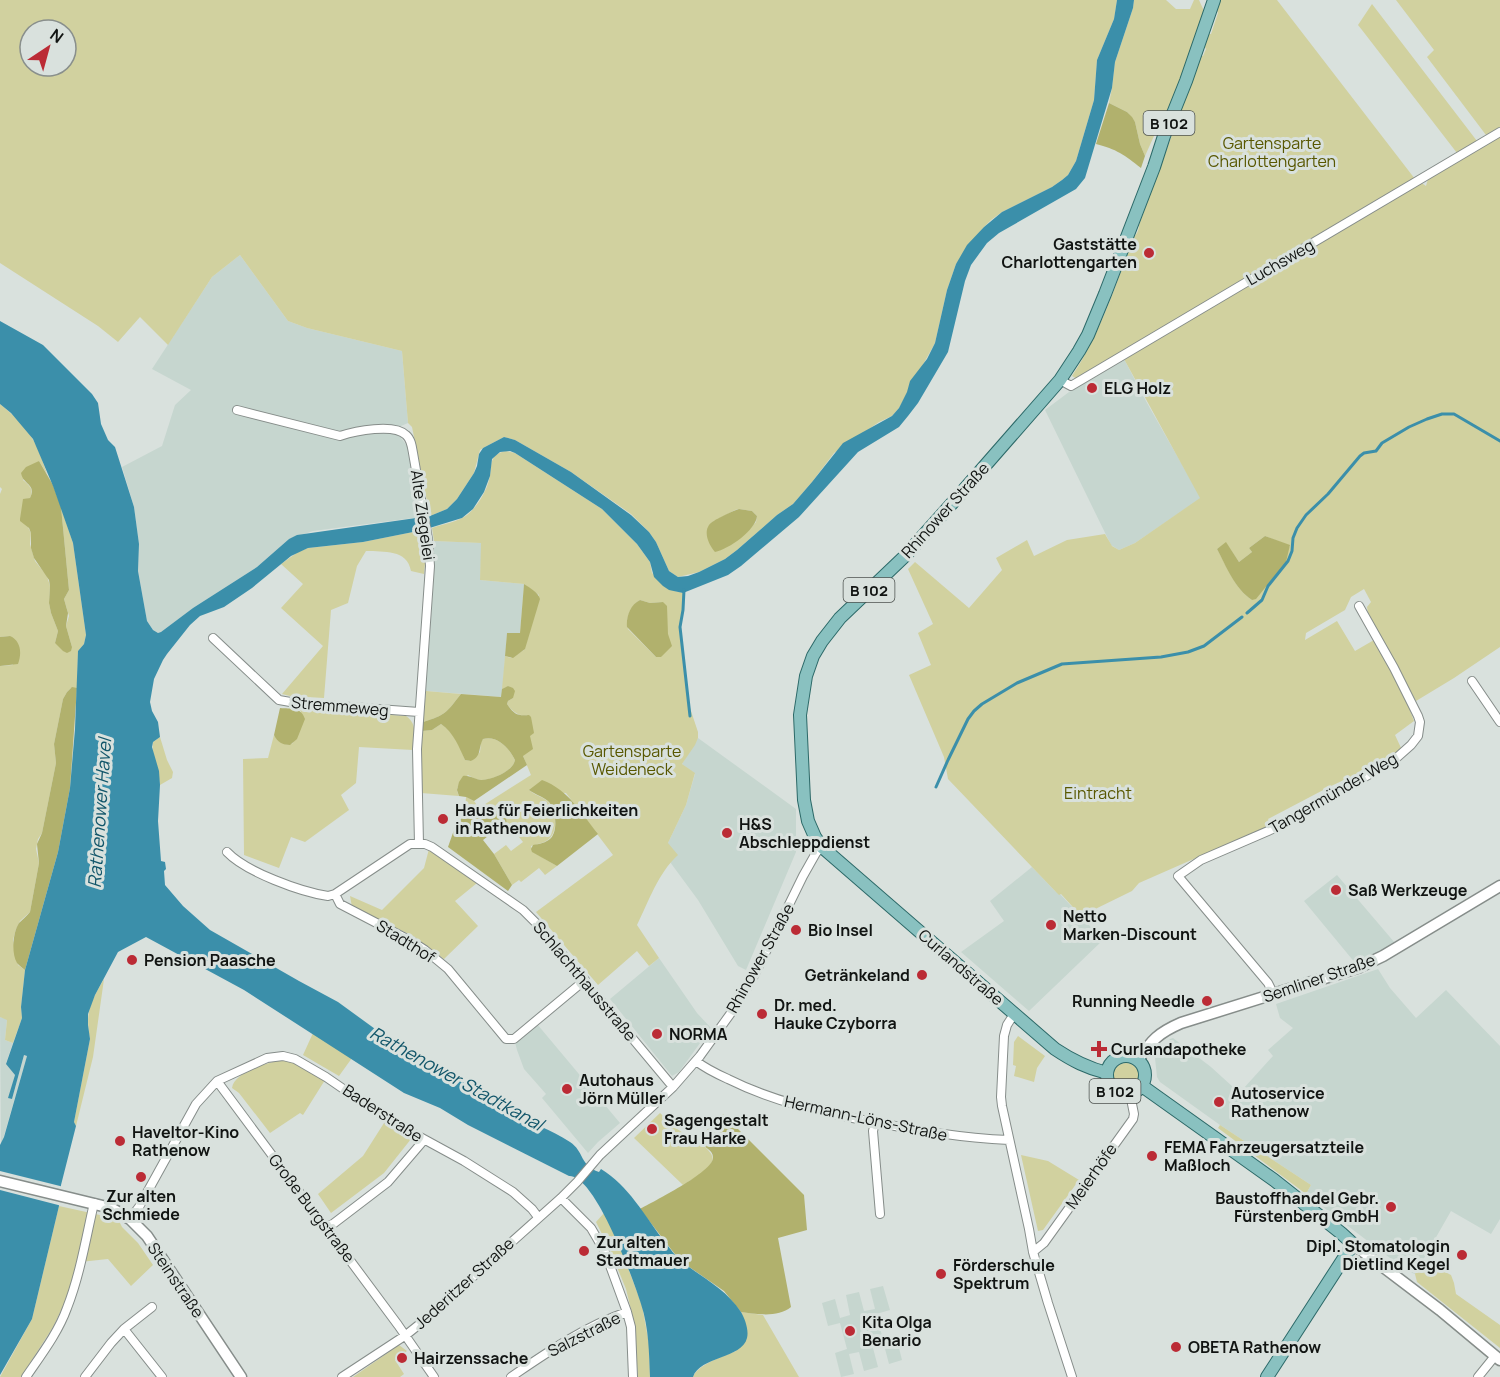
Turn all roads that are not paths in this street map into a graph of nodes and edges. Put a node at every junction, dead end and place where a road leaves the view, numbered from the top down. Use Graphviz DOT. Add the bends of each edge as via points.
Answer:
graph roads {
  1 [pos="1214,0"];
  2 [pos="1500,132"];
  3 [pos="1060,380"];
  4 [pos="237,410"];
  5 [pos="1359,606"];
  6 [pos="213,638"];
  7 [pos="1472,681"];
  8 [pos="419,712"];
  9 [pos="1500,722"];
  10 [pos="419,844"];
  11 [pos="822,847"];
  12 [pos="227,852"];
  13 [pos="1500,886"];
  14 [pos="335,894"];
  15 [pos="585,980"];
  16 [pos="1274,995"];
  17 [pos="1014,1014"];
  18 [pos="1138,1060"];
  19 [pos="696,1061"];
  20 [pos="1107,1073"];
  21 [pos="217,1081"];
  22 [pos="1142,1086"];
  23 [pos="673,1087"];
  24 [pos="1130,1094"];
  25 [pos="875,1123"];
  26 [pos="424,1140"];
  27 [pos="1009,1140"];
  28 [pos="579,1180"];
  29 [pos="0,1181"];
  30 [pos="561,1198"];
  31 [pos="94,1203"];
  32 [pos="880,1214"];
  33 [pos="538,1217"];
  34 [pos="130,1219"];
  35 [pos="325,1226"];
  36 [pos="1353,1244"];
  37 [pos="1033,1252"];
  38 [pos="152,1307"];
  39 [pos="627,1312"];
  40 [pos="124,1329"];
  41 [pos="406,1335"];
  42 [pos="1497,1358"];
  43 [pos="26,1377"];
  44 [pos="85,1377"];
  45 [pos="162,1377"];
  46 [pos="241,1377"];
  47 [pos="342,1377"];
  48 [pos="434,1377"];
  49 [pos="511,1377"];
  50 [pos="633,1377"];
  51 [pos="1072,1377"];
  52 [pos="1267,1377"];
  53 [pos="1478,1377"];
  1 -- 3 [label="main road, Rhinower Straße / B 102" via="1106,294 1088,335"];
  2 -- 3 [label="street, Luchsweg" via="1071,386"];
  3 -- 11 [label="main road, Rhinower Straße / B 102" via="905,556 840,618 813,656 800,715 804,800 808,821"];
  4 -- 8 [label="street, Alte Ziegelei" via="340,436 357,431 393,430 409,438 430,567"];
  5 -- 16 [label="street, Tangermünder Weg" via="1418,716 1418,736 1412,745 1368,776 1267,831 1200,860 1178,876"];
  6 -- 8 [label="street, Stremmeweg" via="279,700"];
  7 -- 9 [label="street"];
  8 -- 10 [label="street, Alte Ziegelei"];
  10 -- 14 [label="street" via="410,844"];
  10 -- 15 [label="street, Schlachthausstraße" via="440,851 522,910"];
  11 -- 17 [label="main road, Curlandstraße / B 102"];
  11 -- 19 [label="street, Rhinower Straße" via="736,1006"];
  12 -- 14 [label="street" via="239,863 272,879 321,895"];
  13 -- 16 [label="main road, Semliner Straße" via="1375,960"];
  14 -- 15 [label="street, Stadthof" via="340,904 411,941 448,969 506,1039 514,1039"];
  15 -- 23 [label="street, Schlachthausstraße"];
  16 -- 18 [label="main road, Semliner Straße" via="1165,1030"];
  17 -- 20 [label="main road, Curlandstraße / B 102" via="1073,1061"];
  17 -- 27 [label="street" via="1004,1036 1000,1097"];
  18 -- 20 [label="main road, B 102" via="1119,1058"];
  18 -- 22 [label="main road, B 102" via="1145,1072"];
  19 -- 23 [label="street, Rhinower Straße"];
  19 -- 25 [label="street, Hermann-Löns-Straße" via="733,1082 781,1101"];
  20 -- 24 [label="main road, B 102" via="1113,1089"];
  21 -- 26 [label="street, Baderstraße" via="267,1058 288,1057 303,1062"];
  21 -- 34 [label="street" via="196,1104"];
  21 -- 35 [label="street, Große Burgstraße"];
  22 -- 24 [label="main road, B 102"];
  22 -- 36 [label="main road, B 102" via="1270,1177"];
  23 -- 28 [label="street, Rhinower Straße"];
  24 -- 37 [label="street, Meierhöfe" via="1132,1119 1044,1243"];
  25 -- 27 [label="street, Hermann-Löns-Straße"];
  25 -- 32 [label="street"];
  26 -- 33 [label="street, Baderstraße" via="513,1192"];
  26 -- 35 [label="street" via="380,1190"];
  27 -- 37 [label="street"];
  28 -- 30 [label="street, Jederitzer Straße"];
  29 -- 31 [label="main road, Steinstraße"];
  30 -- 33 [label="street, Jederitzer Straße"];
  30 -- 39 [label="street" via="591,1228 605,1252"];
  31 -- 34 [label="main road, Steinstraße"];
  31 -- 43 [label="street" via="67,1309"];
  33 -- 41 [label="street, Jederitzer Straße"];
  34 -- 46 [label="main road, Steinstraße" via="147,1236"];
  35 -- 41 [label="street, Große Burgstraße"];
  36 -- 42 [label="main road"];
  36 -- 52 [label="main road"];
  37 -- 51 [label="street"];
  38 -- 40 [label="street"];
  39 -- 49 [label="street, Salzstraße" via="559,1345"];
  39 -- 50 [label="street"];
  40 -- 44 [label="street"];
  40 -- 45 [label="street"];
  41 -- 47 [label="street, Jederitzer Straße"];
  41 -- 48 [label="street, Große Burgstraße"];
  42 -- 53 [label="street"];
}
